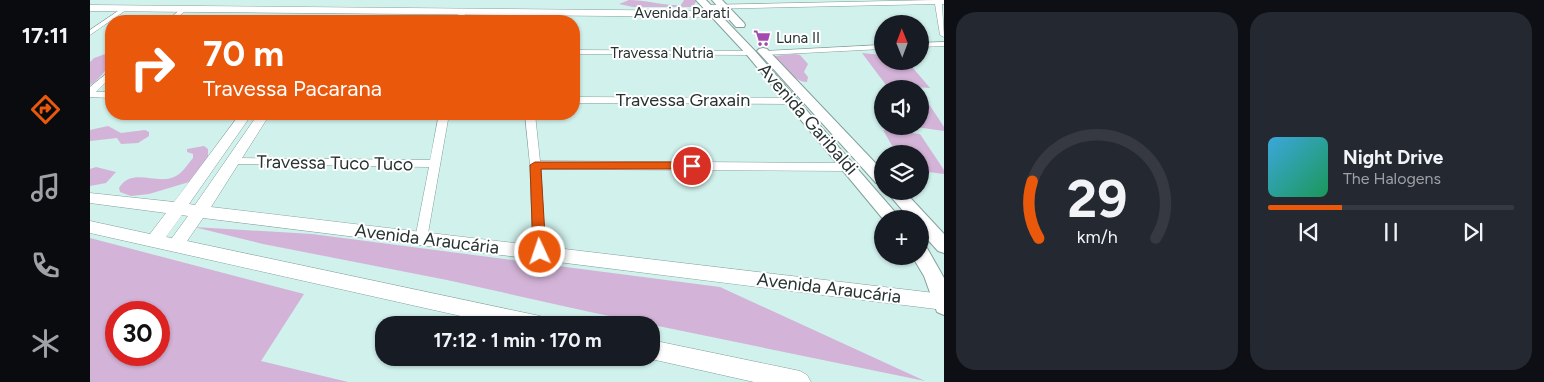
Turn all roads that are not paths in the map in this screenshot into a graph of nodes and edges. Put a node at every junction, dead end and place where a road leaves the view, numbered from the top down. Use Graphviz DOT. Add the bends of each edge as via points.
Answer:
graph roads {
  1 [pos="90,3"];
  2 [pos="940,3"];
  3 [pos="327,5"];
  4 [pos="715,7"];
  5 [pos="90,8"];
  6 [pos="126,8"];
  7 [pos="184,9"];
  8 [pos="116,15"];
  9 [pos="177,15"];
  10 [pos="317,15"];
  11 [pos="439,15"];
  12 [pos="561,15"];
  13 [pos="105,23"];
  14 [pos="90,33"];
  15 [pos="944,35"];
  16 [pos="944,44"];
  17 [pos="929,45"];
  18 [pos="874,47"];
  19 [pos="580,52"];
  20 [pos="758,53"];
  21 [pos="105,79"];
  22 [pos="90,93"];
  23 [pos="105,94"];
  24 [pos="580,100"];
  25 [pos="792,101"];
  26 [pos="242,120"];
  27 [pos="260,120"];
  28 [pos="443,120"];
  29 [pos="531,120"];
  30 [pos="234,162"];
  31 [pos="436,164"];
  32 [pos="535,165"];
  33 [pos="849,167"];
  34 [pos="874,171"];
  35 [pos="90,198"];
  36 [pos="902,200"];
  37 [pos="179,209"];
  38 [pos="885,210"];
  39 [pos="912,210"];
  40 [pos="200,211"];
  41 [pos="90,228"];
  42 [pos="929,228"];
  43 [pos="422,239"];
  44 [pos="155,240"];
  45 [pos="941,240"];
  46 [pos="176,246"];
  47 [pos="540,252"];
  48 [pos="927,265"];
  49 [pos="944,303"];
  50 [pos="499,316"];
  51 [pos="660,351"];
  52 [pos="800,382"];
  1 -- 3 [label="street, Avenida Parati"];
  2 -- 4 [label="street, Avenida Parati"];
  2 -- 15 [label="street"];
  3 -- 4 [label="street, Avenida Parati"];
  3 -- 7 [label="street, Avenida Parati"];
  3 -- 10 [label="street"];
  3 -- 11 [label="street, Avenida Parati"];
  4 -- 12 [label="street, Avenida Parati"];
  4 -- 20 [label="main road, Avenida Garibaldi"];
  5 -- 6 [label="street, Avenida Parati"];
  6 -- 7 [label="street, Avenida Parati"];
  6 -- 8 [label="street"];
  7 -- 9 [label="street"];
  13 -- 14 [label="street"];
  16 -- 17 [label="street"];
  18 -- 20 [label="street, Travessa Nutria"];
  19 -- 20 [label="street, Travessa Nutria"];
  20 -- 25 [label="main road, Avenida Garibaldi"];
  20 -- 34 [label="main road, Avenida Garibaldi"];
  21 -- 22 [label="street"];
  22 -- 23 [label="street"];
  24 -- 25 [label="street, Travessa Graxain"];
  25 -- 33 [label="main road, Avenida Garibaldi"];
  26 -- 37 [label="street"];
  27 -- 30 [label="street"];
  28 -- 31 [label="street"];
  29 -- 32 [label="street"];
  30 -- 31 [label="street, Travessa Tuco Tuco"];
  30 -- 40 [label="street"];
  31 -- 43 [label="street"];
  32 -- 33 [label="street"];
  32 -- 47 [label="street"];
  33 -- 38 [label="main road, Avenida Garibaldi"];
  35 -- 37 [label="street, Avenida Araucária"];
  36 -- 39 [label="main road"];
  37 -- 40 [label="street, Avenida Araucária"];
  37 -- 44 [label="street"];
  40 -- 43 [label="street, Avenida Araucária"];
  40 -- 46 [label="street"];
  41 -- 44 [label="street"];
  42 -- 45 [label="main road"];
  43 -- 47 [label="street, Avenida Araucária"];
  44 -- 46 [label="street"];
  46 -- 50 [label="street"];
  47 -- 49 [label="street, Avenida Araucária"];
  48 -- 49 [label="main road"];
  51 -- 52 [label="street"];
}
